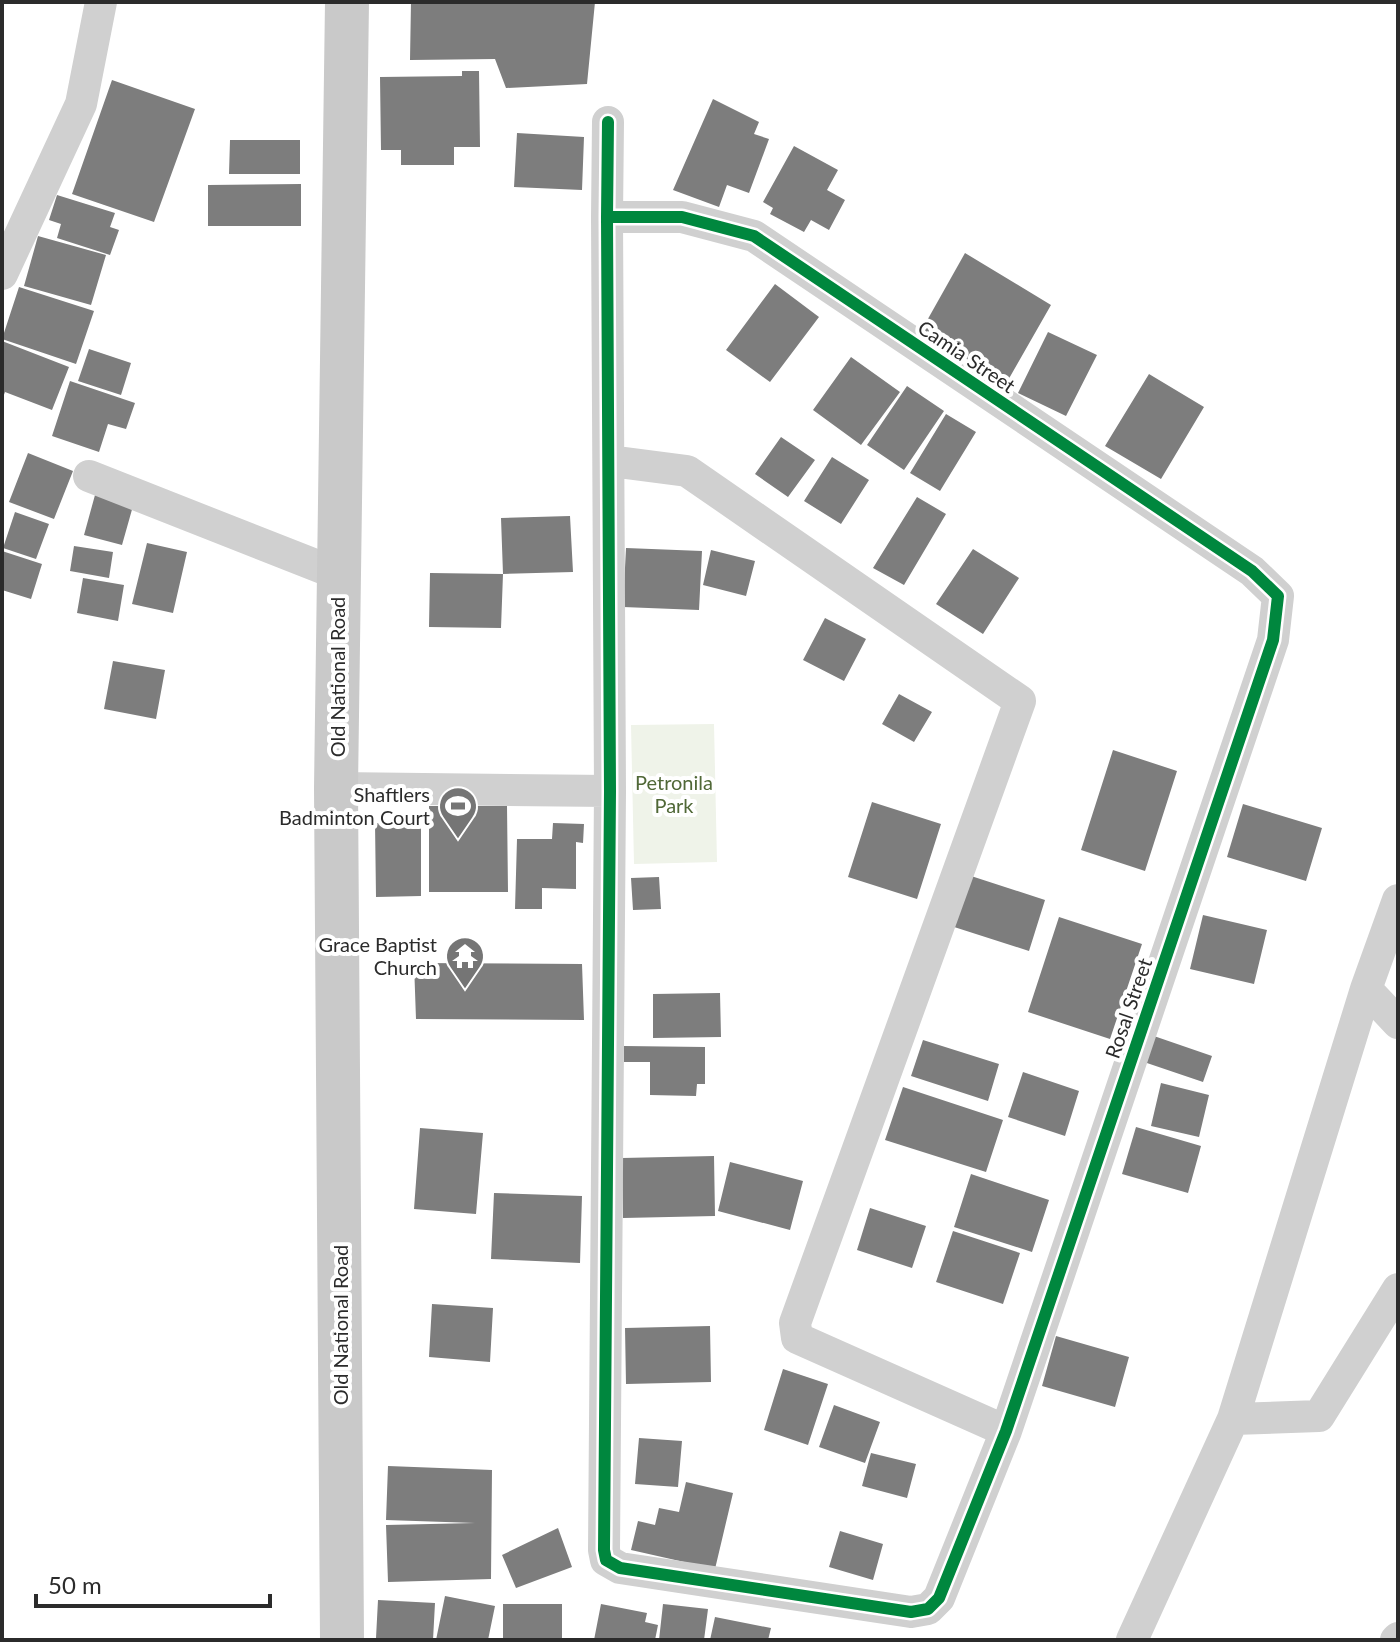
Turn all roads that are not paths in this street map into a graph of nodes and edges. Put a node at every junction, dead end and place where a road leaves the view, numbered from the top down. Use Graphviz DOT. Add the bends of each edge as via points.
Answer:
graph roads {
  1 [pos="101,2"];
  2 [pos="347,2"];
  3 [pos="608,122"];
  4 [pos="607,217"];
  5 [pos="2,274"];
  6 [pos="610,461"];
  7 [pos="89,476"];
  8 [pos="338,574"];
  9 [pos="1278,596"];
  10 [pos="336,788"];
  11 [pos="610,791"];
  12 [pos="1398,900"];
  13 [pos="1366,989"];
  14 [pos="1398,1023"];
  15 [pos="1398,1289"];
  16 [pos="1233,1419"];
  17 [pos="1006,1431"];
  18 [pos="342,1640"];
  19 [pos="1132,1640"];
  1 -- 5 [label="street" via="81,104"];
  2 -- 8 [label="main road, Old National Road"];
  3 -- 4 [label="street"];
  4 -- 6 [label="street"];
  4 -- 9 [label="street, Camia Street" via="682,217 754,236 1252,571"];
  6 -- 11 [label="street"];
  6 -- 17 [label="street" via="687,471 1020,701 795,1323 797,1338"];
  7 -- 8 [label="street"];
  8 -- 10 [label="main road, Old National Road"];
  9 -- 17 [label="street, Rosal Street" via="1273,640"];
  10 -- 11 [label="street"];
  10 -- 18 [label="main road, Old National Road"];
  11 -- 17 [label="street, Rosal Street" via="606,1560 620,1568 911,1612 928,1609 939,1598"];
  12 -- 13 [label="street"];
  13 -- 14 [label="street"];
  13 -- 16 [label="street"];
  15 -- 16 [label="street" via="1319,1416"];
  16 -- 19 [label="street"];
}
